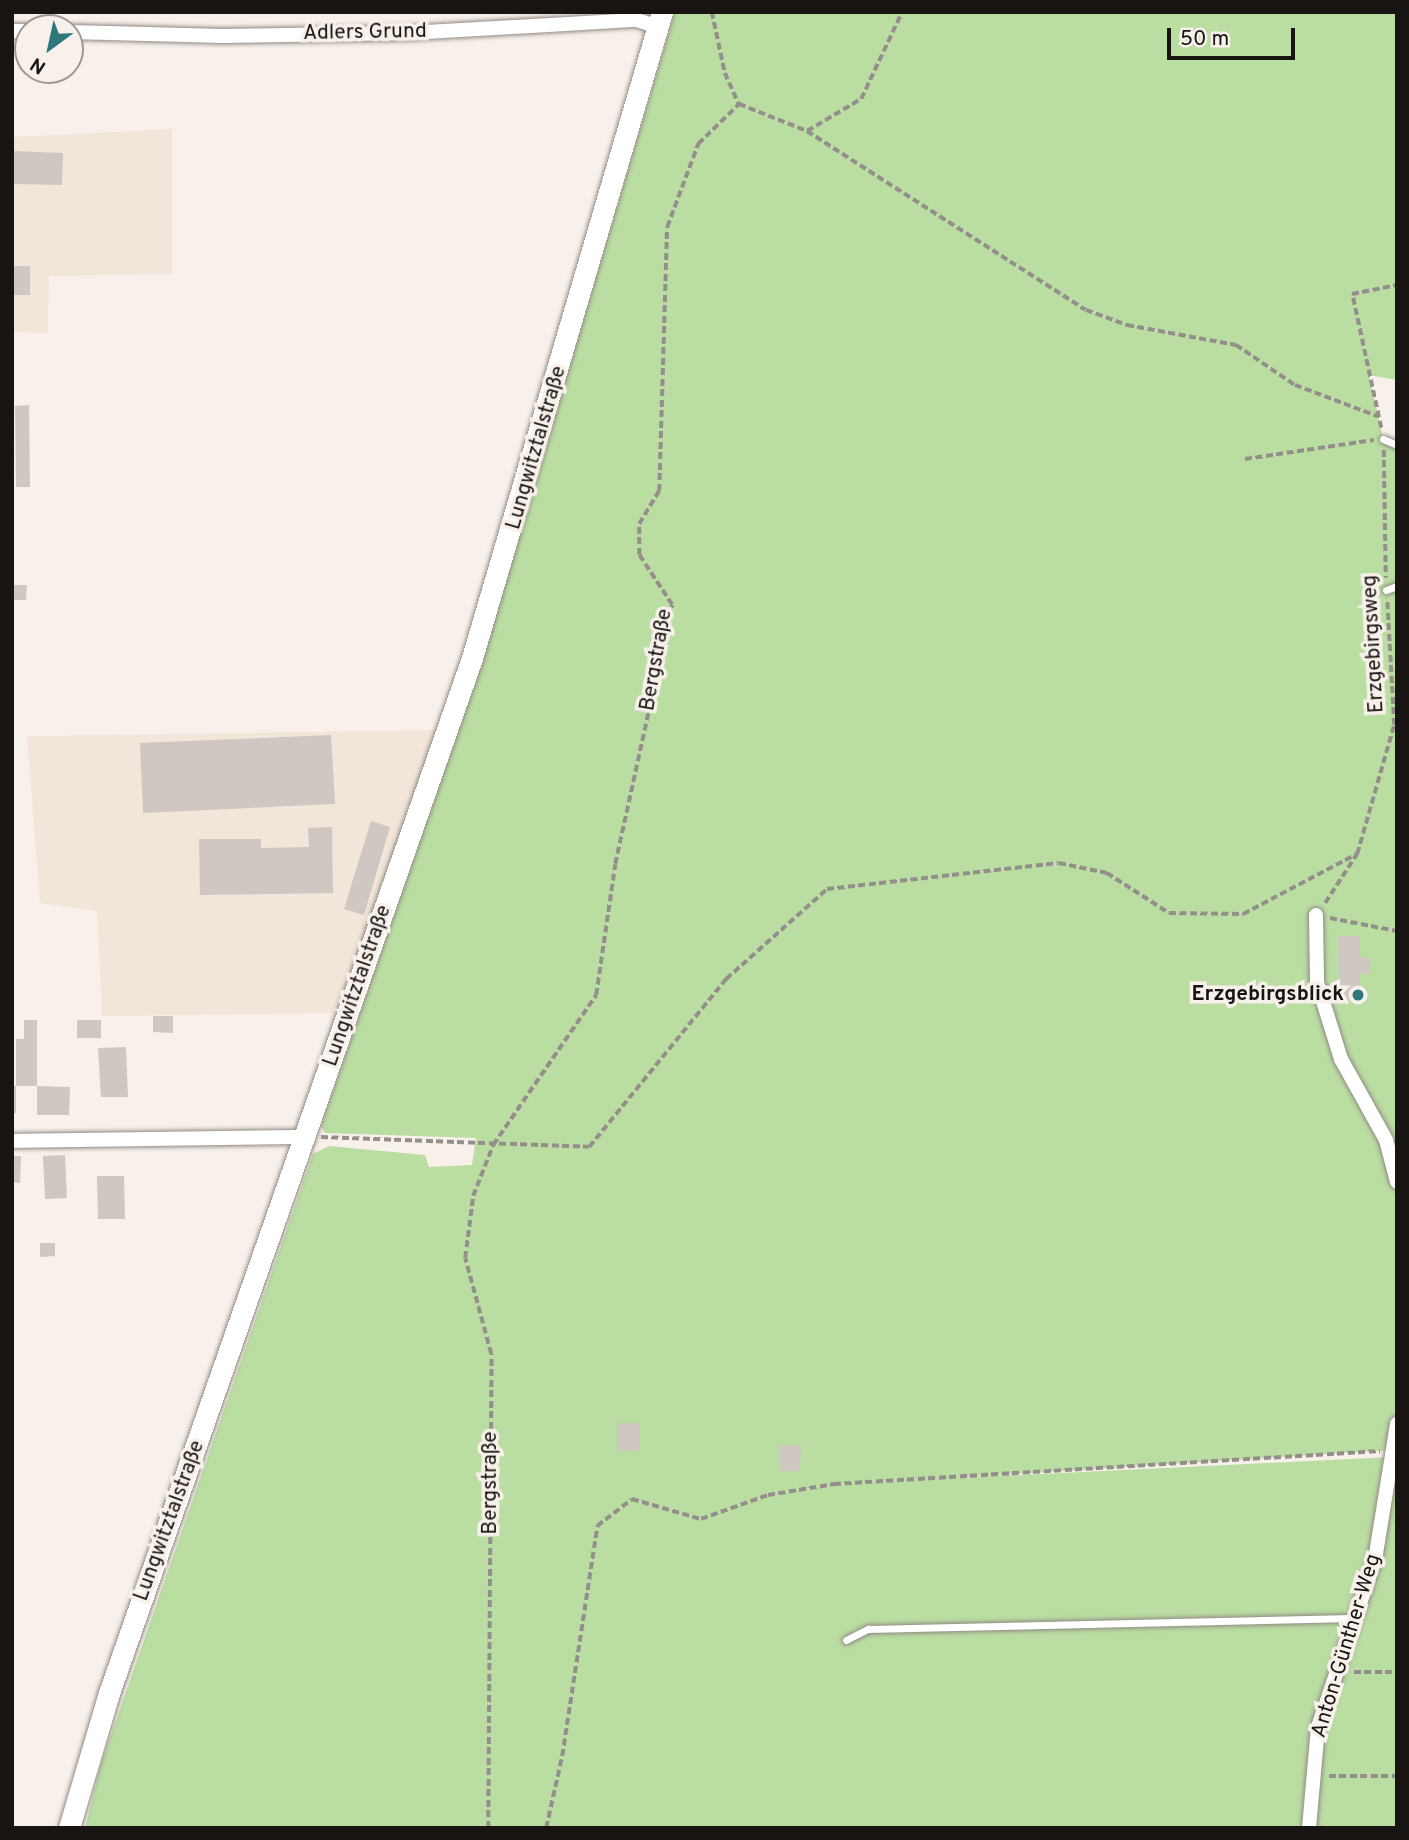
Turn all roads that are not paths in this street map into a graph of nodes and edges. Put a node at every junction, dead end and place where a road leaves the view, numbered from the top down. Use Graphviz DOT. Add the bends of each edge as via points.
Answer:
graph roads {
  1 [pos="660,19"];
  2 [pos="84,32"];
  3 [pos="1383,439"];
  4 [pos="1397,445"];
  5 [pos="1397,586"];
  6 [pos="1386,590"];
  7 [pos="1317,915"];
  8 [pos="305,1137"];
  9 [pos="12,1141"];
  10 [pos="1397,1182"];
  11 [pos="1397,1424"];
  12 [pos="1352,1618"];
  13 [pos="846,1640"];
  14 [pos="69,1828"];
  15 [pos="1310,1828"];
  1 -- 2 [label="street, Adlers Grund" via="395,33"];
  1 -- 8 [label="main road, Lungwitztalstraße" via="489,606"];
  3 -- 4 [label="lane"];
  5 -- 6 [label="lane"];
  7 -- 10 [label="street" via="1317,982 1341,1059 1386,1140"];
  8 -- 9 [label="street"];
  8 -- 14 [label="main road, Lungwitztalstraße" via="109,1693"];
  11 -- 12 [label="street, Anton-Günther-Weg" via="1375,1560"];
  12 -- 13 [label="lane" via="868,1629"];
  12 -- 15 [label="street, Anton-Günther-Weg" via="1318,1727"];
}
